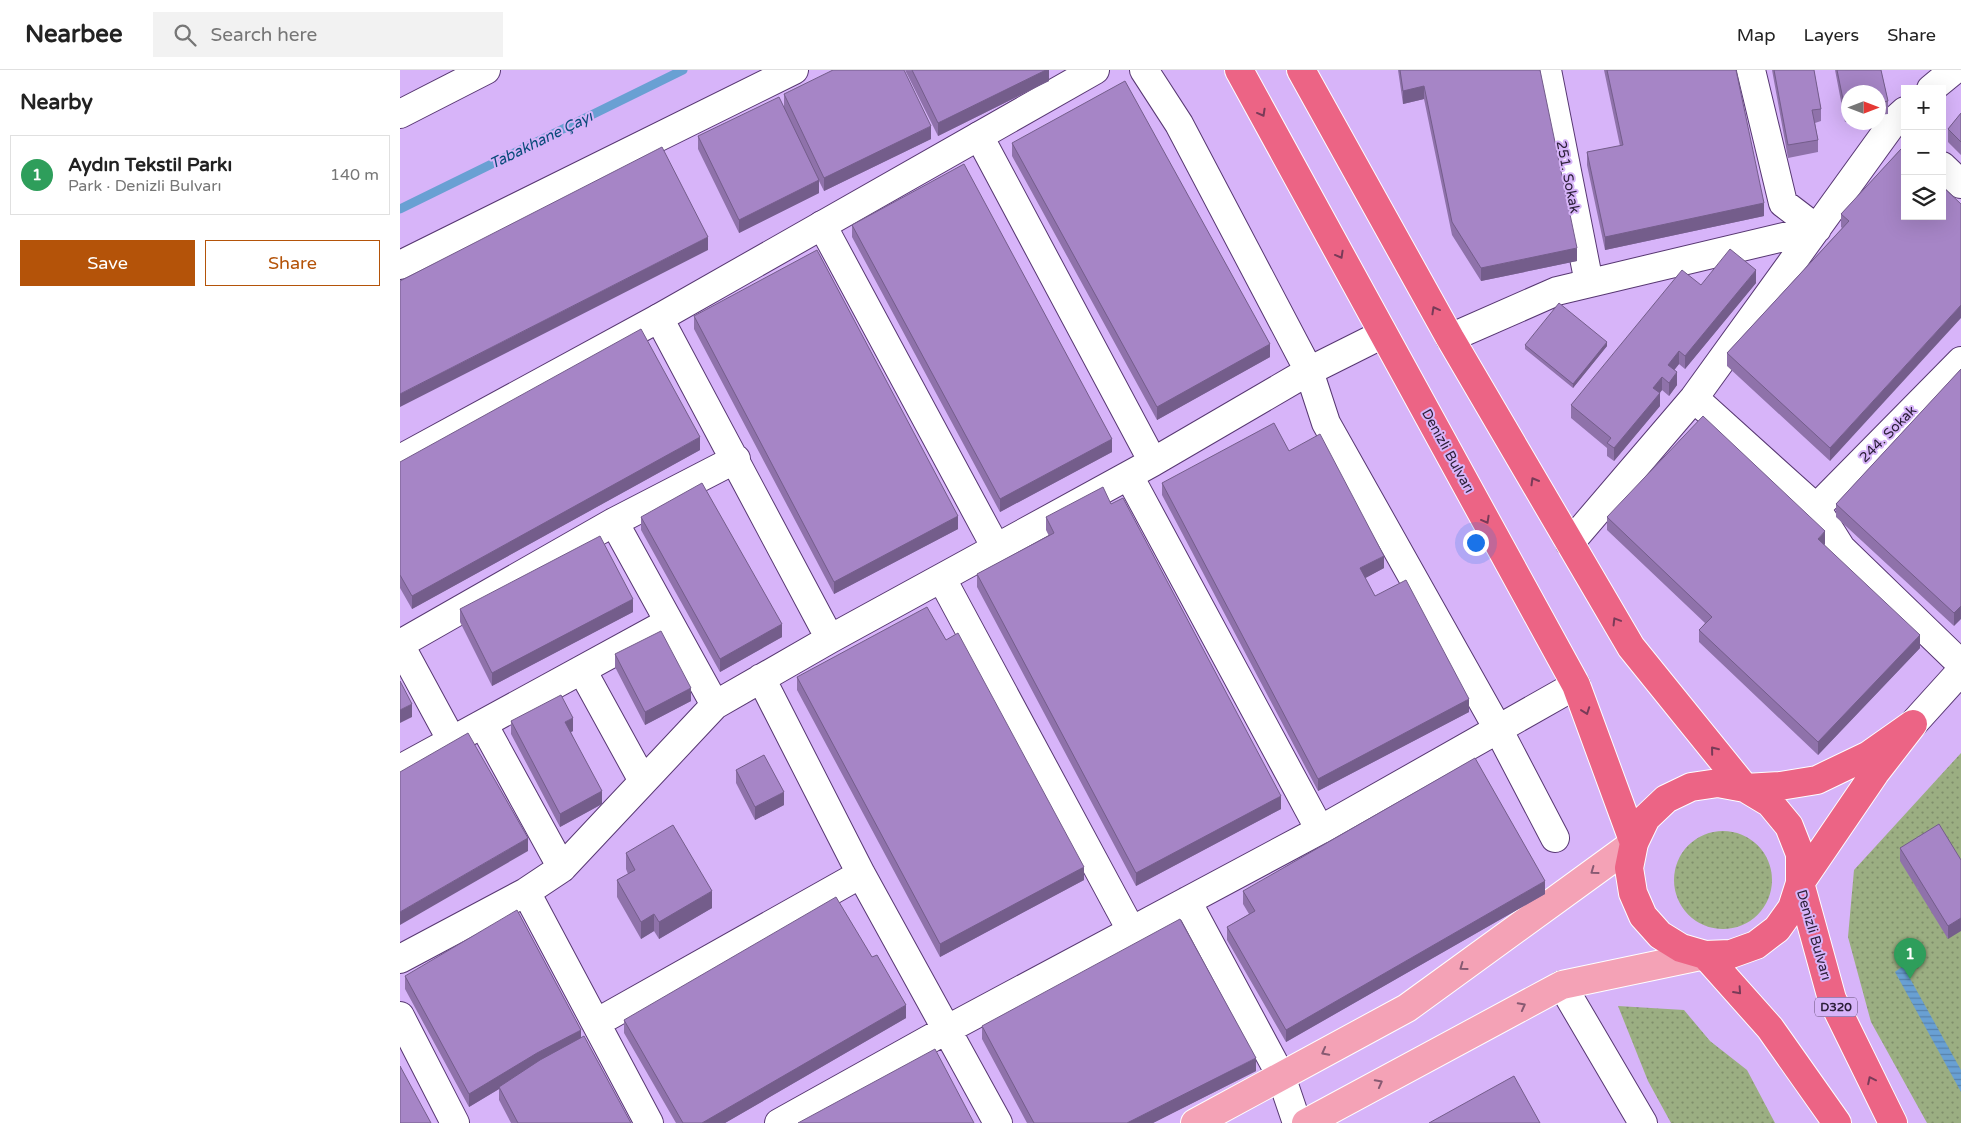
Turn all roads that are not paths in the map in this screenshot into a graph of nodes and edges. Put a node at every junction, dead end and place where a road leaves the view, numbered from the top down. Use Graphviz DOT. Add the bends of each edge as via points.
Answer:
graph roads {
  1 [pos="486,70"];
  2 [pos="794,70"];
  3 [pos="1094,70"];
  4 [pos="1144,70"];
  5 [pos="1239,70"];
  6 [pos="1301,70"];
  7 [pos="1547,70"];
  8 [pos="1751,70"];
  9 [pos="1954,70"];
  10 [pos="1936,85"];
  11 [pos="400,114"];
  12 [pos="1901,120"];
  13 [pos="979,136"];
  14 [pos="1946,170"];
  15 [pos="1961,184"];
  16 [pos="822,225"];
  17 [pos="1817,229"];
  18 [pos="400,265"];
  19 [pos="1589,283"];
  20 [pos="659,318"];
  21 [pos="1383,334"];
  22 [pos="1450,338"];
  23 [pos="1961,361"];
  24 [pos="1309,371"];
  25 [pos="1694,398"];
  26 [pos="400,459"];
  27 [pos="736,459"];
  28 [pos="1153,462"];
  29 [pos="1129,476"];
  30 [pos="1816,508"];
  31 [pos="614,522"];
  32 [pos="1570,543"];
  33 [pos="996,548"];
  34 [pos="942,579"];
  35 [pos="669,622"];
  36 [pos="830,639"];
  37 [pos="400,644"];
  38 [pos="1961,664"];
  39 [pos="582,670"];
  40 [pos="1961,671"];
  41 [pos="761,678"];
  42 [pos="1576,685"];
  43 [pos="715,705"];
  44 [pos="483,724"];
  45 [pos="1913,724"];
  46 [pos="1498,729"];
  47 [pos="452,741"];
  48 [pos="400,769"];
  49 [pos="643,781"];
  50 [pos="1745,788"];
  51 [pos="1320,830"];
  52 [pos="1555,838"];
  53 [pos="1634,843"];
  54 [pos="562,868"];
  55 [pos="861,874"];
  56 [pos="1800,883"];
  57 [pos="526,892"];
  58 [pos="1187,900"];
  59 [pos="1131,930"];
  60 [pos="1705,955"];
  61 [pos="400,959"];
  62 [pos="1562,985"];
  63 [pos="400,1016"];
  64 [pos="596,1024"];
  65 [pos="946,1030"];
  66 [pos="1281,1076"];
  67 [pos="455,1123"];
  68 [pos="649,1123"];
  69 [pos="779,1123"];
  70 [pos="998,1123"];
  71 [pos="1195,1123"];
  72 [pos="1297,1123"];
  73 [pos="1306,1123"];
  74 [pos="1644,1123"];
  75 [pos="1837,1123"];
  76 [pos="1893,1123"];
  1 -- 11 [label="street"];
  2 -- 18 [label="street"];
  3 -- 13 [label="street"];
  4 -- 24 [label="street" via="1179,124"];
  5 -- 21 [label="highway, Denizli Bulvarı, one-way"];
  22 -- 6 [label="highway, one-way"];
  7 -- 19 [label="street, 251. Sokak"];
  8 -- 17 [label="street" via="1782,203"];
  9 -- 10 [label="street"];
  12 -- 17 [label="street"];
  13 -- 16 [label="street"];
  13 -- 28 [label="street"];
  14 -- 15 [label="street"];
  16 -- 20 [label="street"];
  16 -- 33 [label="street"];
  17 -- 19 [label="street"];
  17 -- 25 [label="street"];
  19 -- 22 [label="street" via="1557,291"];
  20 -- 26 [label="street"];
  20 -- 27 [label="street"];
  21 -- 24 [label="street"];
  21 -- 42 [label="highway, Denizli Bulvarı, one-way"];
  32 -- 22 [label="highway, one-way"];
  23 -- 30 [label="street, 244. Sokak"];
  24 -- 28 [label="street"];
  24 -- 46 [label="street" via="1326,422"];
  25 -- 30 [label="street"];
  25 -- 32 [label="street"];
  27 -- 31 [label="street"];
  27 -- 36 [label="street"];
  28 -- 29 [label="street"];
  29 -- 33 [label="street"];
  29 -- 51 [label="street"];
  30 -- 38 [label="street" via="1841,548"];
  31 -- 35 [label="street"];
  31 -- 37 [label="street"];
  50 -- 32 [label="highway, one-way" via="1631,647"];
  33 -- 34 [label="street"];
  34 -- 36 [label="street"];
  34 -- 59 [label="street"];
  35 -- 39 [label="street"];
  35 -- 43 [label="street"];
  36 -- 41 [label="street"];
  37 -- 47 [label="street"];
  39 -- 44 [label="street"];
  39 -- 49 [label="street"];
  40 -- 45 [label="street"];
  41 -- 43 [label="street"];
  41 -- 55 [label="street"];
  42 -- 46 [label="street"];
  42 -- 53 [label="highway, Denizli Bulvarı, one-way"];
  43 -- 49 [label="street"];
  44 -- 47 [label="street"];
  44 -- 54 [label="street"];
  45 -- 50 [label="highway" via="1869,755 1817,780"];
  45 -- 56 [label="highway" via="1875,773"];
  46 -- 51 [label="street"];
  46 -- 52 [label="street"];
  47 -- 48 [label="street"];
  49 -- 54 [label="street"];
  50 -- 53 [label="highway" via="1718,783 1691,787 1666,799 1646,818"];
  50 -- 56 [label="highway" via="1770,803 1789,826 1800,854"];
  51 -- 58 [label="street"];
  53 -- 60 [label="highway" via="1629,868 1633,893 1643,916 1660,935 1681,948"];
  53 -- 66 [label="main road, one-way" via="1407,1008"];
  54 -- 57 [label="street"];
  55 -- 64 [label="street"];
  55 -- 65 [label="street"];
  56 -- 60 [label="highway" via="1792,908 1777,929 1756,945 1731,954"];
  76 -- 56 [label="highway, Denizli Bulvarı / D320, one-way" via="1832,999"];
  57 -- 61 [label="street"];
  57 -- 64 [label="street"];
  58 -- 59 [label="street"];
  58 -- 66 [label="street"];
  59 -- 65 [label="street"];
  60 -- 62 [label="main road"];
  60 -- 75 [label="highway, one-way" via="1770,1028"];
  73 -- 62 [label="main road, one-way"];
  62 -- 74 [label="street"];
  63 -- 67 [label="street"];
  64 -- 68 [label="street"];
  65 -- 69 [label="street"];
  65 -- 70 [label="street"];
  66 -- 71 [label="main road"];
  66 -- 72 [label="street"];
}
